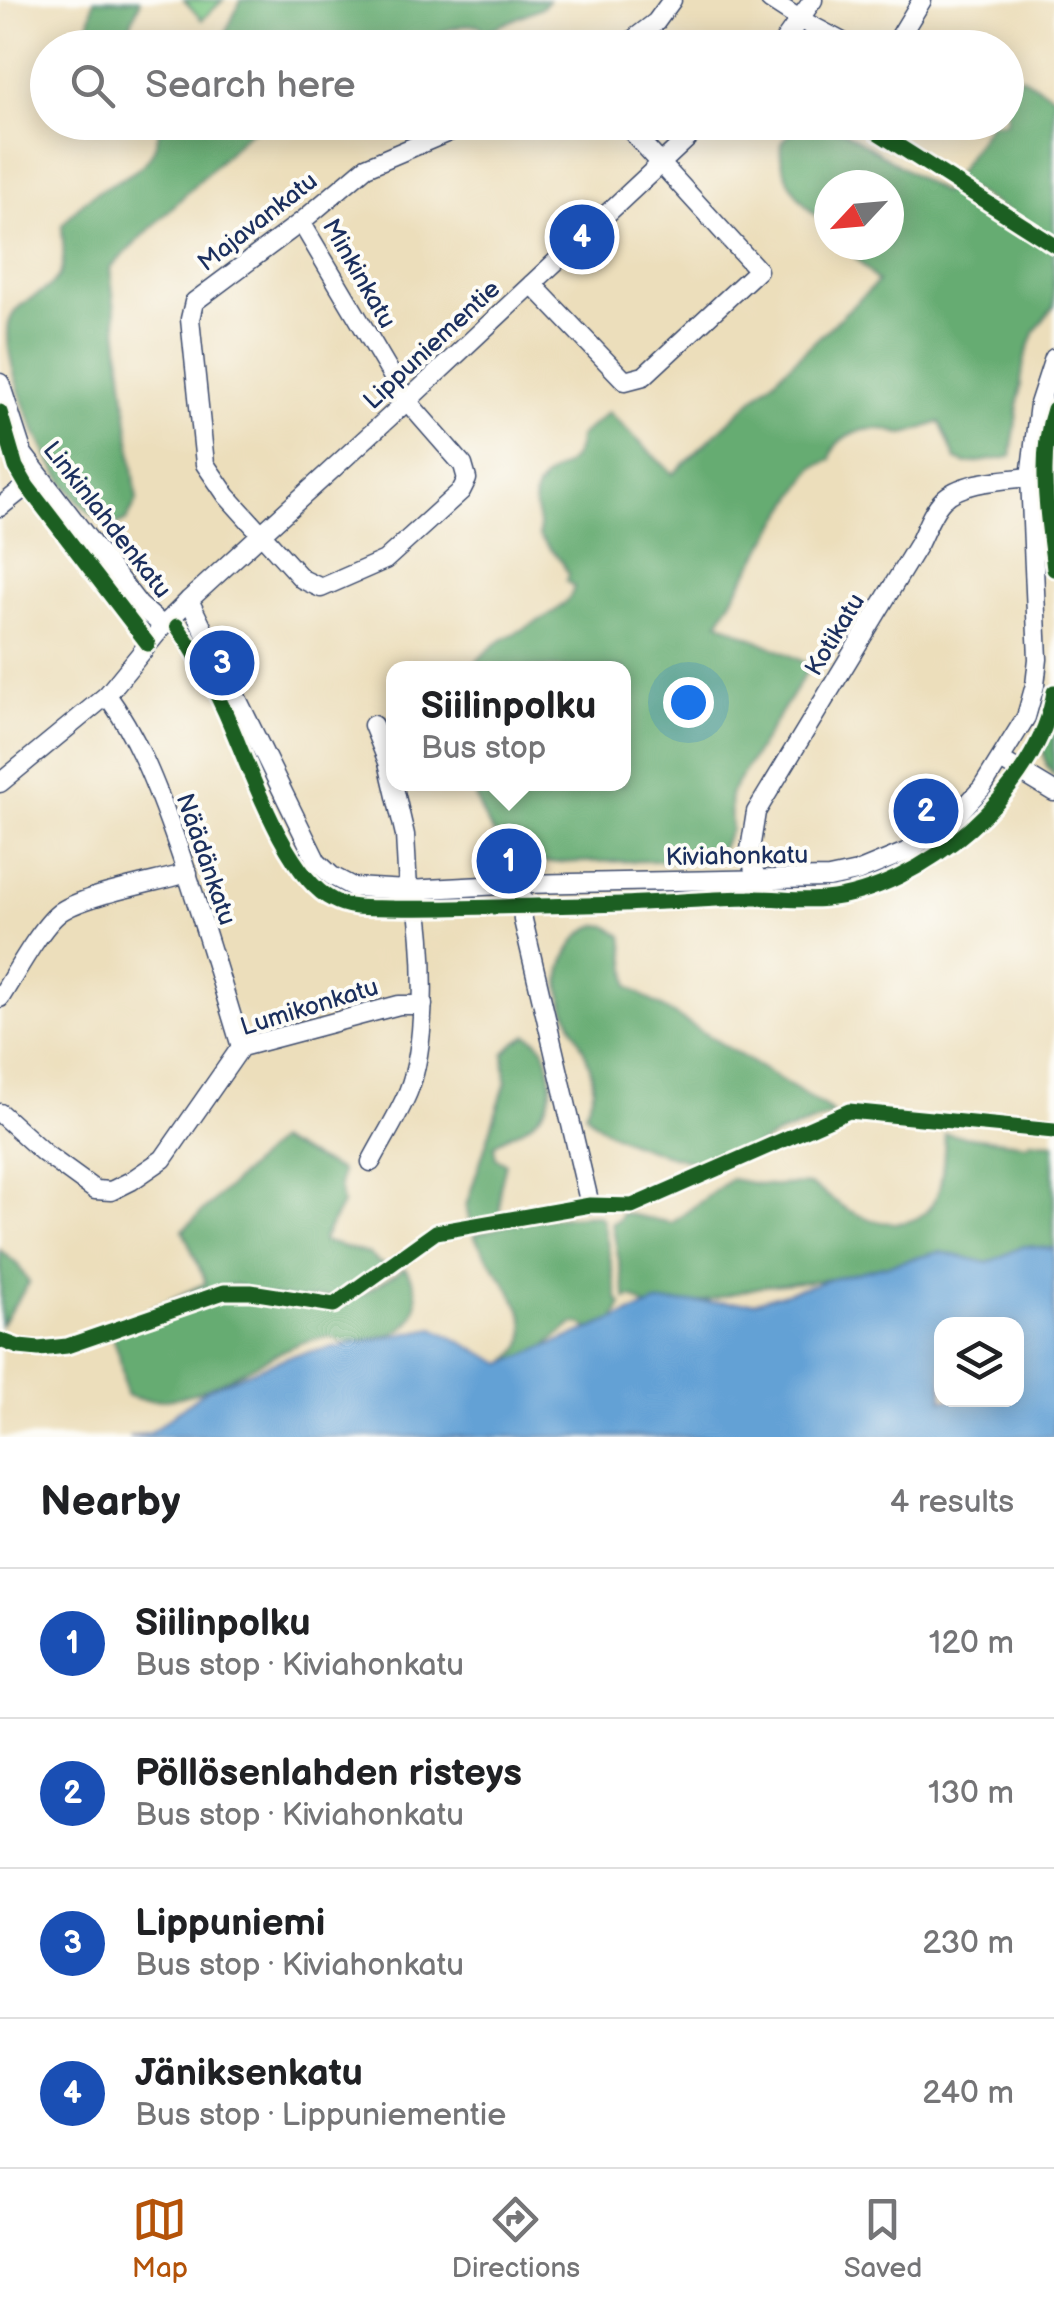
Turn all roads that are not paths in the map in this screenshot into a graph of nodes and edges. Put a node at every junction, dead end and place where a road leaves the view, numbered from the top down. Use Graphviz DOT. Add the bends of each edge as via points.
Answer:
graph roads {
  1 [pos="672,0"];
  2 [pos="770,0"];
  3 [pos="813,0"];
  4 [pos="922,0"];
  5 [pos="801,20"];
  6 [pos="646,30"];
  7 [pos="793,30"];
  8 [pos="820,30"];
  9 [pos="904,30"];
  10 [pos="431,140"];
  11 [pos="640,140"];
  12 [pos="687,140"];
  13 [pos="662,164"];
  14 [pos="301,222"];
  15 [pos="532,284"];
  16 [pos="1054,358"];
  17 [pos="0,383"];
  18 [pos="407,402"];
  19 [pos="39,476"];
  20 [pos="1030,477"];
  21 [pos="0,507"];
  22 [pos="262,535"];
  23 [pos="190,600"];
  24 [pos="163,626"];
  25 [pos="107,695"];
  26 [pos="373,725"];
  27 [pos="386,757"];
  28 [pos="1001,760"];
  29 [pos="0,783"];
  30 [pos="395,791"];
  31 [pos="1054,792"];
  32 [pos="188,872"];
  33 [pos="756,881"];
  34 [pos="522,884"];
  35 [pos="412,889"];
  36 [pos="0,998"];
  37 [pos="423,1005"];
  38 [pos="242,1048"];
  39 [pos="0,1113"];
  40 [pos="371,1162"];
  41 [pos="590,1205"];
  1 -- 6 [label="street"];
  2 -- 5 [label="street"];
  3 -- 5 [label="street"];
  4 -- 9 [label="street"];
  5 -- 7 [label="street"];
  5 -- 8 [label="street"];
  10 -- 14 [label="street, Majavankatu" via="366,168"];
  11 -- 13 [label="street"];
  12 -- 13 [label="street, Lippuniementie"];
  13 -- 15 [label="street, Lippuniementie"];
  13 -- 15 [label="street" via="758,270 644,376 625,381"];
  14 -- 18 [label="street, Minkinkatu"];
  14 -- 22 [label="street, Majavankatu" via="194,302 190,319 205,464"];
  15 -- 18 [label="street, Lippuniementie"];
  16 -- 20 [label="street, Kiviahonkatu" via="1038,404"];
  17 -- 19 [label="street, Linkinlahdenkatu" via="23,454"];
  18 -- 22 [label="street, Lippuniementie"];
  18 -- 22 [label="street, Minkinkatu" via="463,465 468,479 461,491 384,560 321,588 302,579"];
  19 -- 21 [label="street"];
  19 -- 24 [label="street, Linkinlahdenkatu" via="139,605"];
  20 -- 28 [label="street, Kiviahonkatu" via="1038,659 1026,717"];
  20 -- 33 [label="street, Kotikatu" via="974,484 946,496 937,508 756,812 750,850"];
  22 -- 23 [label="street, Lippuniementie"];
  23 -- 24 [label="street, Lippuniementie"];
  23 -- 35 [label="street, Kiviahonkatu" via="317,862 353,887"];
  24 -- 25 [label="street, Lippuniementie"];
  25 -- 29 [label="street, Lippuniementie"];
  25 -- 32 [label="street, Näädänkatu" via="152,775"];
  26 -- 27 [label="street"];
  28 -- 31 [label="street"];
  28 -- 33 [label="street, Kiviahonkatu" via="959,812 908,851 829,878"];
  30 -- 35 [label="street"];
  32 -- 36 [label="street" via="63,909"];
  32 -- 38 [label="street, Näädänkatu"];
  33 -- 34 [label="street, Kiviahonkatu"];
  34 -- 35 [label="street, Kiviahonkatu"];
  34 -- 41 [label="street" via="522,920"];
  35 -- 37 [label="street"];
  37 -- 38 [label="street, Lumikonkatu" via="400,1004"];
  37 -- 40 [label="street" via="409,1090"];
  38 -- 39 [label="street, Lumikonkatu" via="163,1159 111,1191 94,1190"];
}
